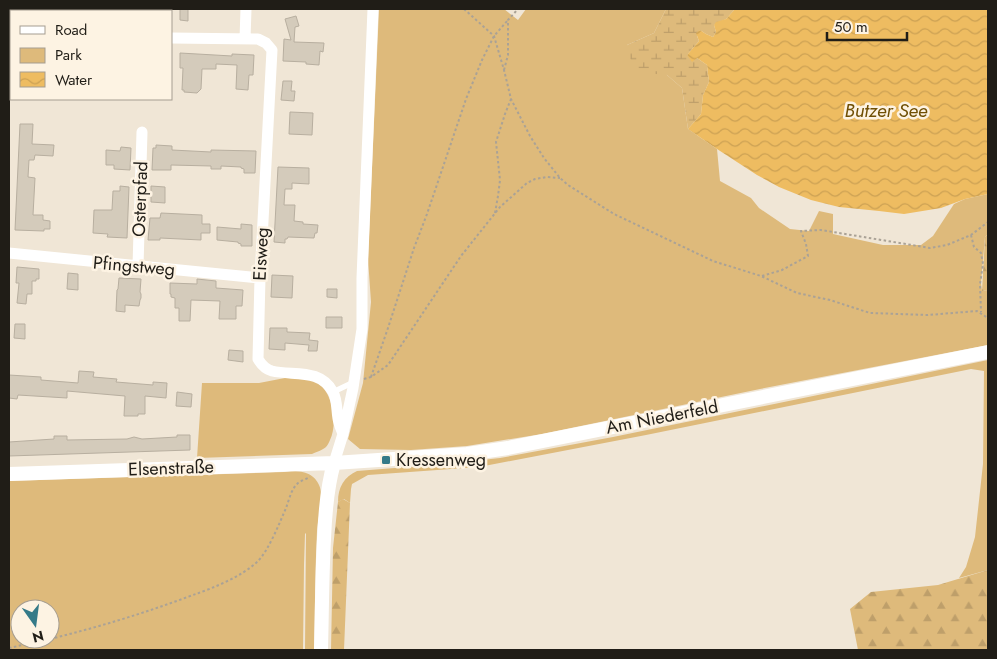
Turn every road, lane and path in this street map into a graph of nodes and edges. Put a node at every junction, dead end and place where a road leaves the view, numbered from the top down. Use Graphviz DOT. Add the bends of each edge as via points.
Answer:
graph roads {
  1 [pos="246,9"];
  2 [pos="373,9"];
  3 [pos="464,9"];
  4 [pos="518,9"];
  5 [pos="508,20"];
  6 [pos="494,36"];
  7 [pos="10,37"];
  8 [pos="172,38"];
  9 [pos="245,39"];
  10 [pos="9,48"];
  11 [pos="504,70"];
  12 [pos="511,99"];
  13 [pos="142,132"];
  14 [pos="560,178"];
  15 [pos="494,214"];
  16 [pos="988,222"];
  17 [pos="971,236"];
  18 [pos="9,254"];
  19 [pos="138,266"];
  20 [pos="761,276"];
  21 [pos="260,278"];
  22 [pos="981,313"];
  23 [pos="988,318"];
  24 [pos="988,352"];
  25 [pos="371,377"];
  26 [pos="354,382"];
  27 [pos="333,392"];
  28 [pos="343,434"];
  29 [pos="334,463"];
  30 [pos="9,474"];
  31 [pos="310,477"];
  32 [pos="60,636"];
  33 [pos="321,650"];
  1 -- 9 [label="street"];
  2 -- 26 [label="street" via="362,329"];
  3 -- 6 [label="path"];
  4 -- 5 [label="path"];
  5 -- 6 [label="path"];
  5 -- 11 [label="path" via="508,54"];
  6 -- 11 [label="path"];
  6 -- 25 [label="path" via="466,99"];
  7 -- 10 [label="street"];
  8 -- 9 [label="street"];
  9 -- 21 [label="street, Eisweg" via="258,39 272,50"];
  11 -- 12 [label="path"];
  12 -- 14 [label="path" via="530,136"];
  12 -- 15 [label="path" via="496,142 500,180"];
  13 -- 19 [label="street, Osterpfad"];
  14 -- 15 [label="path" via="547,177 527,183"];
  14 -- 20 [label="path" via="614,214 650,232 713,261"];
  15 -- 25 [label="path" via="461,256 388,365"];
  16 -- 17 [label="path"];
  17 -- 20 [label="path" via="930,248 821,230 801,231 808,256 782,270"];
  17 -- 22 [label="path" via="983,264"];
  18 -- 19 [label="street, Pfingstweg"];
  19 -- 21 [label="street, Pfingstweg"];
  20 -- 22 [label="path" via="797,293 870,313"];
  21 -- 27 [label="street, Eisweg" via="258,359 271,371 319,378"];
  22 -- 23 [label="path"];
  24 -- 29 [label="street, Am Niederfeld" via="508,448"];
  25 -- 26 [label="path"];
  26 -- 27 [label="lane"];
  26 -- 28 [label="street"];
  27 -- 28 [label="street"];
  28 -- 29 [label="street"];
  29 -- 30 [label="street, Elsenstraße"];
  29 -- 33 [label="street" via="325,524"];
  31 -- 32 [label="path" via="292,490 268,546 248,569 207,590 150,611"];
}
